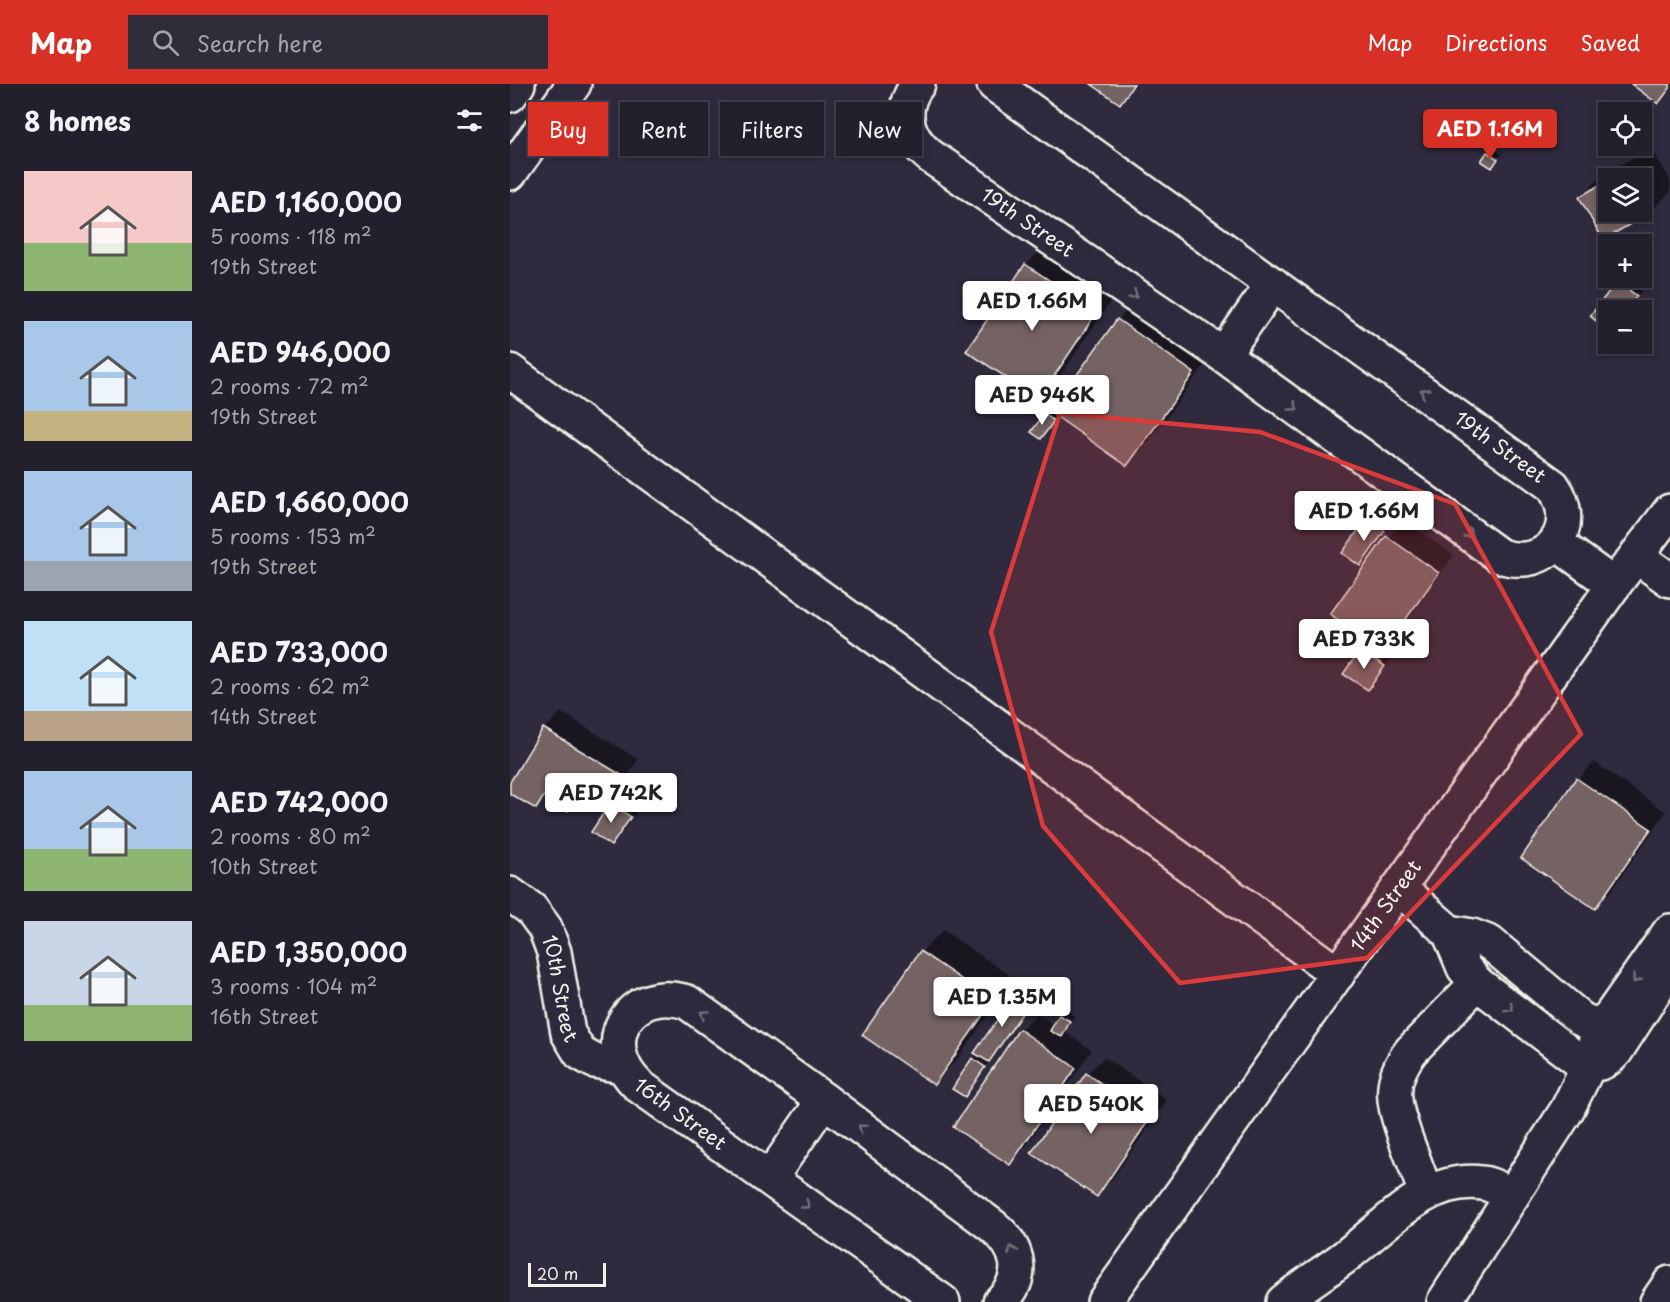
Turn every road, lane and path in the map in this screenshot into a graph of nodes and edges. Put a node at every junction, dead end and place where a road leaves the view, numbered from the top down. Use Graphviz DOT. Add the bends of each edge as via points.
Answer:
graph roads {
  1 [pos="518,84"];
  2 [pos="574,84"];
  3 [pos="918,84"];
  4 [pos="994,84"];
  5 [pos="510,95"];
  6 [pos="510,173"];
  7 [pos="1273,284"];
  8 [pos="1223,356"];
  9 [pos="510,371"];
  10 [pos="1670,511"];
  11 [pos="1556,543"];
  12 [pos="1636,556"];
  13 [pos="1670,580"];
  14 [pos="1614,585"];
  15 [pos="1399,888"];
  16 [pos="510,894"];
  17 [pos="1670,931"];
  18 [pos="1449,932"];
  19 [pos="1670,967"];
  20 [pos="1338,974"];
  21 [pos="1477,983"];
  22 [pos="1601,1023"];
  23 [pos="1589,1065"];
  24 [pos="622,1066"];
  25 [pos="824,1100"];
  26 [pos="770,1178"];
  27 [pos="1426,1193"];
  28 [pos="1512,1195"];
  29 [pos="1670,1283"];
  30 [pos="1009,1300"];
  31 [pos="943,1302"];
  32 [pos="1104,1302"];
  33 [pos="1283,1302"];
  34 [pos="1444,1302"];
  35 [pos="1657,1302"];
  1 -- 5 [label="street"];
  2 -- 6 [label="street"];
  3 -- 8 [label="street, 19th Street, one-way" via="907,106 907,121 919,147"];
  4 -- 7 [label="street, 19th Street"];
  7 -- 8 [label="street"];
  11 -- 7 [label="street, 19th Street, one-way" via="1562,532 1564,507 1553,486"];
  8 -- 11 [label="street, 19th Street, one-way" via="1500,556 1512,560 1536,558"];
  9 -- 20 [label="street"];
  10 -- 12 [label="street, 14th Street"];
  11 -- 14 [label="street"];
  12 -- 13 [label="street"];
  12 -- 14 [label="street, 14th Street"];
  14 -- 15 [label="street, 14th Street"];
  15 -- 18 [label="street"];
  15 -- 20 [label="street, 14th Street"];
  16 -- 24 [label="street, 10th Street" via="531,909 545,928 554,952 568,1034 580,1053 594,1061"];
  17 -- 22 [label="street, one-way" via="1611,1015"];
  18 -- 21 [label="street" via="1464,968"];
  18 -- 22 [label="street" via="1490,943 1581,1019"];
  19 -- 23 [label="street" via="1616,1051 1600,1065"];
  20 -- 32 [label="street, 14th Street"];
  21 -- 23 [label="street, one-way"];
  21 -- 27 [label="street" via="1411,1052 1396,1076 1394,1104"];
  22 -- 23 [label="street"];
  23 -- 28 [label="street" via="1567,1110"];
  25 -- 24 [label="street, 16th Street, one-way" via="687,1002 675,998 649,1000 628,1016 618,1040"];
  24 -- 26 [label="street, 16th Street" via="639,1086"];
  25 -- 26 [label="street"];
  30 -- 25 [label="street, 16th Street, one-way" via="1017,1266 1007,1238"];
  26 -- 31 [label="street, 16th Street, one-way"];
  27 -- 28 [label="street" via="1454,1184 1483,1182"];
  27 -- 33 [label="street"];
  28 -- 34 [label="street"];
  29 -- 35 [label="street"];
}
